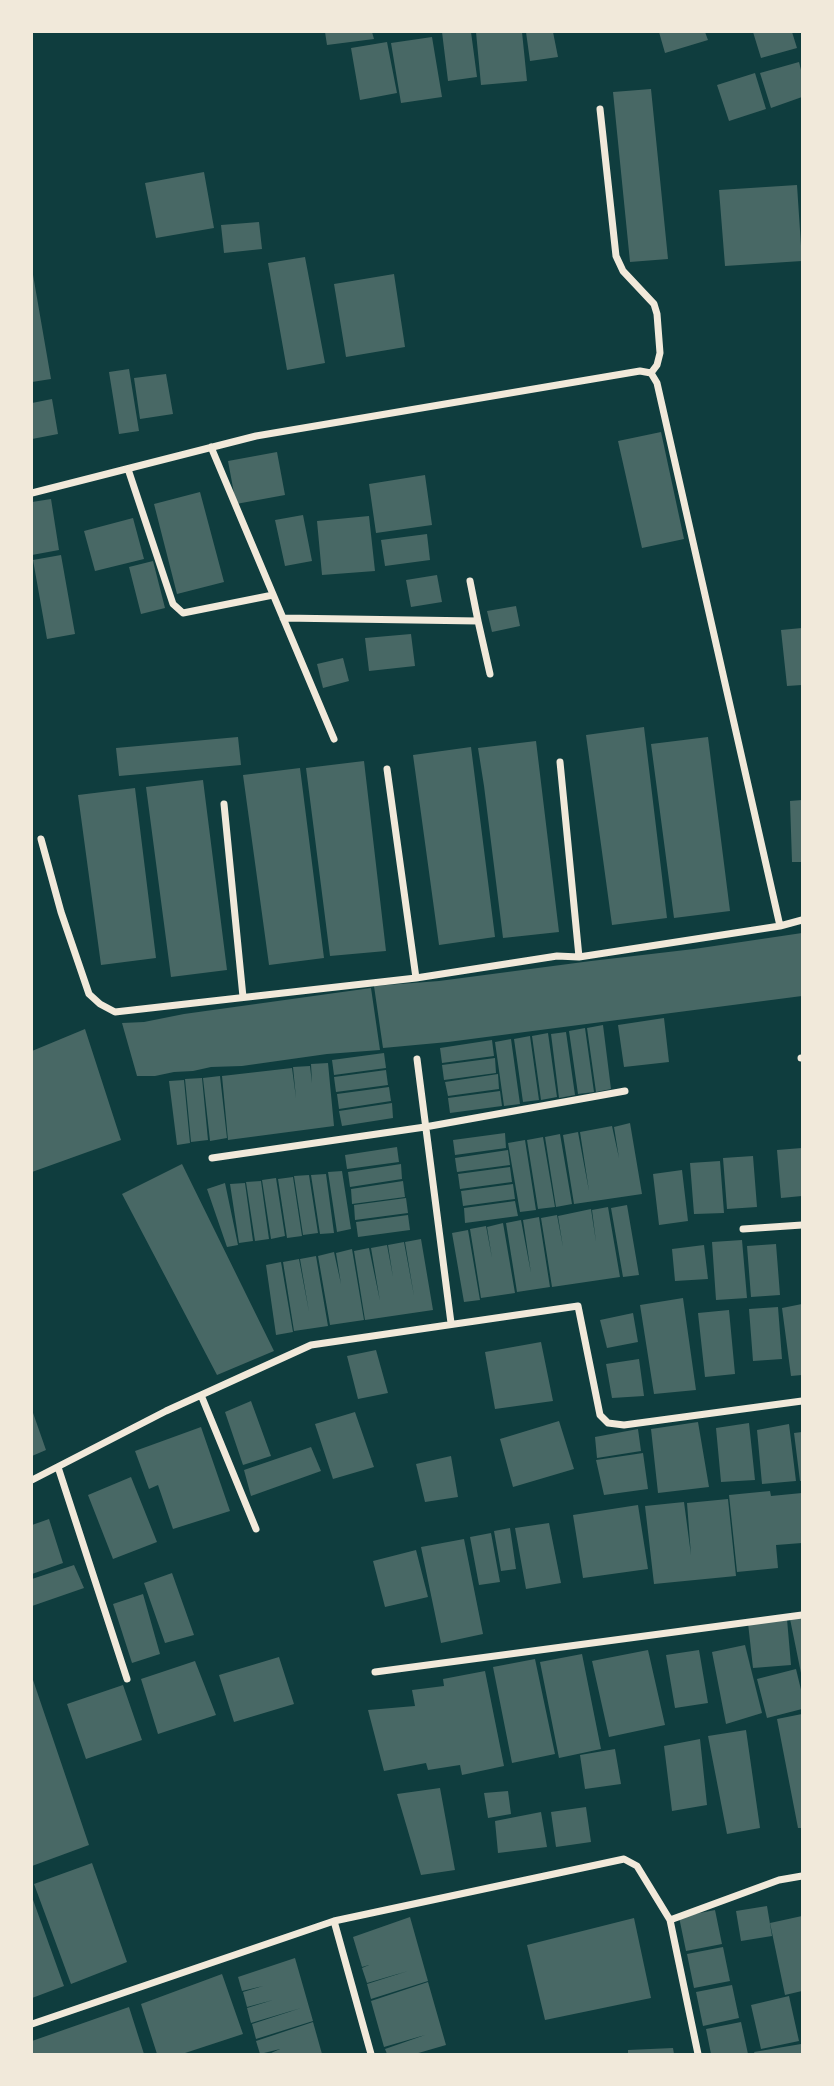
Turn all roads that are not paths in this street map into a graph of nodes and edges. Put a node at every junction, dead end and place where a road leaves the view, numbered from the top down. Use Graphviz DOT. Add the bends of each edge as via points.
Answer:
graph roads {
  1 [pos="600,109"];
  2 [pos="651,373"];
  3 [pos="211,447"];
  4 [pos="128,469"];
  5 [pos="32,494"];
  6 [pos="470,581"];
  7 [pos="273,595"];
  8 [pos="283,618"];
  9 [pos="478,621"];
  10 [pos="490,674"];
  11 [pos="334,739"];
  12 [pos="560,762"];
  13 [pos="387,769"];
  14 [pos="224,804"];
  15 [pos="41,839"];
  16 [pos="803,920"];
  17 [pos="780,926"];
  18 [pos="579,957"];
  19 [pos="416,978"];
  20 [pos="243,997"];
  21 [pos="417,1059"];
  22 [pos="625,1091"];
  23 [pos="425,1127"];
  24 [pos="212,1158"];
  25 [pos="803,1225"];
  26 [pos="743,1229"];
  27 [pos="451,1323"];
  28 [pos="201,1395"];
  29 [pos="803,1401"];
  30 [pos="58,1467"];
  31 [pos="32,1480"];
  32 [pos="256,1529"];
  33 [pos="803,1615"];
  34 [pos="375,1672"];
  35 [pos="127,1679"];
  36 [pos="803,1877"];
  37 [pos="670,1920"];
  38 [pos="334,1921"];
  39 [pos="32,2024"];
  40 [pos="371,2054"];
  41 [pos="698,2054"];
  1 -- 2 [label="street" via="616,256 622,271 647,295 657,314 660,353"];
  2 -- 3 [label="street" via="640,371 311,426"];
  2 -- 17 [label="street" via="657,383"];
  3 -- 4 [label="street"];
  3 -- 7 [label="street"];
  4 -- 5 [label="street"];
  4 -- 7 [label="street" via="173,604 183,612"];
  6 -- 9 [label="street"];
  7 -- 8 [label="street"];
  8 -- 9 [label="street"];
  8 -- 11 [label="street"];
  9 -- 10 [label="street"];
  12 -- 18 [label="street"];
  13 -- 19 [label="street"];
  14 -- 20 [label="street"];
  15 -- 20 [label="street" via="82,979 100,1004 115,1012"];
  16 -- 17 [label="street"];
  17 -- 18 [label="street"];
  18 -- 19 [label="street" via="557,956"];
  19 -- 20 [label="street"];
  21 -- 23 [label="street"];
  22 -- 23 [label="street"];
  23 -- 24 [label="street"];
  23 -- 27 [label="street"];
  25 -- 26 [label="street"];
  27 -- 28 [label="street" via="311,1345"];
  27 -- 29 [label="street" via="578,1306 600,1415 608,1423 624,1426"];
  28 -- 30 [label="street"];
  28 -- 32 [label="street"];
  30 -- 31 [label="street"];
  30 -- 35 [label="street"];
  33 -- 34 [label="street"];
  36 -- 37 [label="street" via="779,1880"];
  37 -- 38 [label="street" via="637,1866 624,1859"];
  37 -- 41 [label="street"];
  38 -- 39 [label="street"];
  38 -- 40 [label="street"];
}
